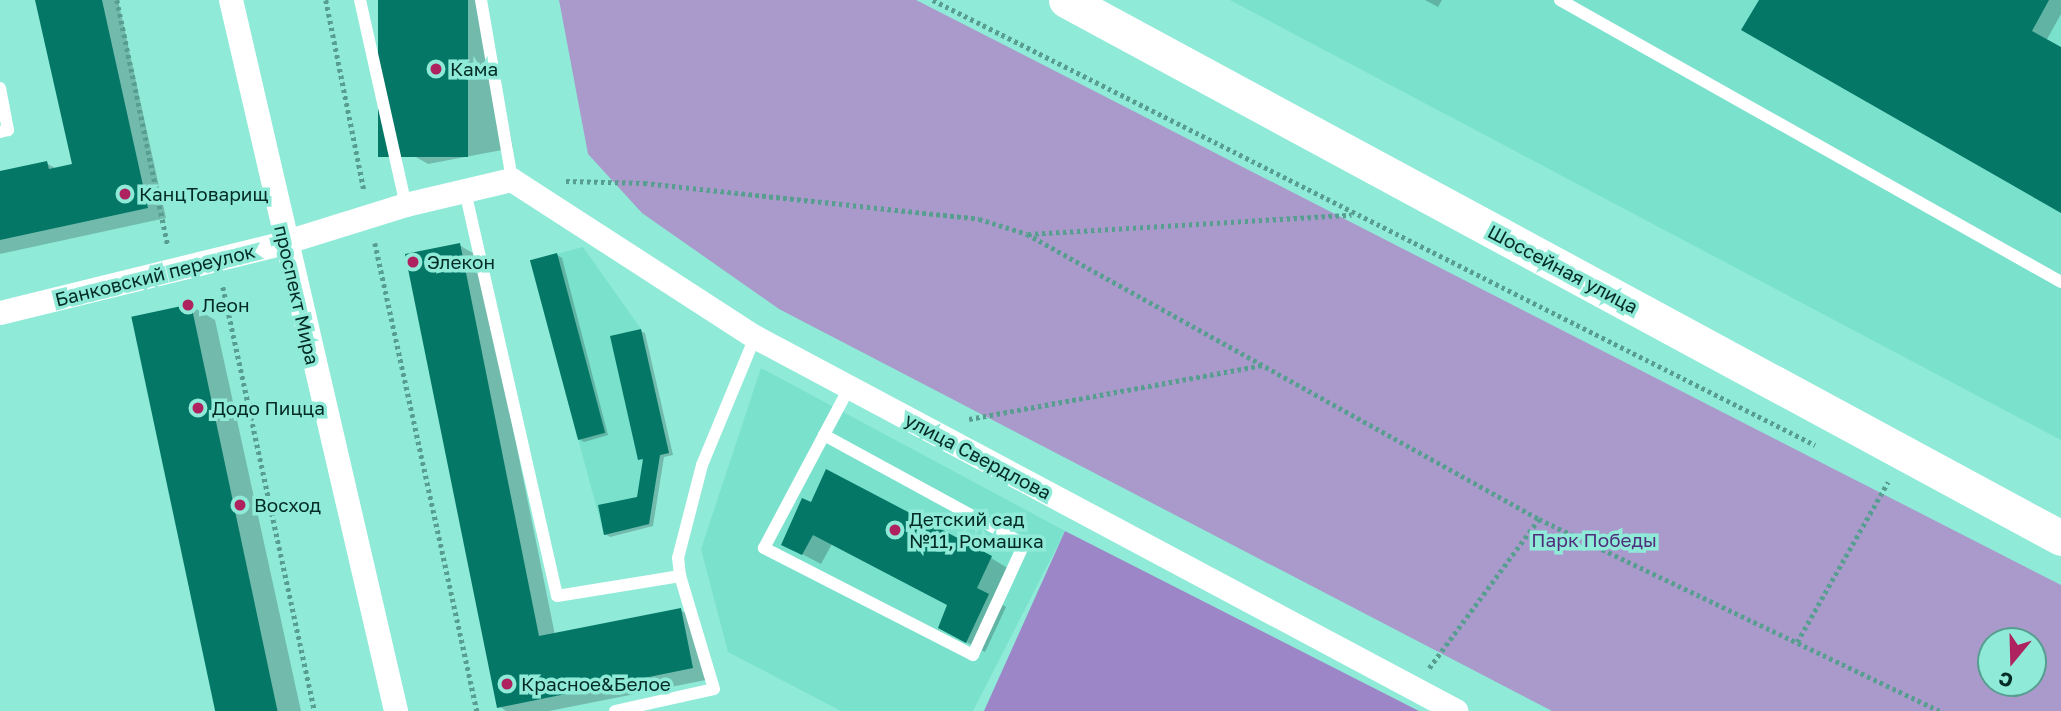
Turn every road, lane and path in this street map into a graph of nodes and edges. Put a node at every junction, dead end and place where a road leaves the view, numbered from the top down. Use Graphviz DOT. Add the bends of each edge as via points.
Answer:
graph roads {
  1 [pos="117,0"];
  2 [pos="231,0"];
  3 [pos="326,0"];
  4 [pos="360,0"];
  5 [pos="481,0"];
  6 [pos="933,0"];
  7 [pos="1066,0"];
  8 [pos="1560,0"];
  9 [pos="0,88"];
  10 [pos="0,132"];
  11 [pos="512,180"];
  12 [pos="465,191"];
  13 [pos="406,205"];
  14 [pos="1354,214"];
  15 [pos="369,216"];
  16 [pos="1027,234"];
  17 [pos="284,243"];
  18 [pos="169,254"];
  19 [pos="221,282"];
  20 [pos="2061,282"];
  21 [pos="0,313"];
  22 [pos="755,337"];
  23 [pos="1262,365"];
  24 [pos="849,388"];
  25 [pos="923,427"];
  26 [pos="824,435"];
  27 [pos="1826,451"];
  28 [pos="1876,476"];
  29 [pos="1888,482"];
  30 [pos="1901,489"];
  31 [pos="1539,519"];
  32 [pos="2061,538"];
  33 [pos="680,576"];
  34 [pos="1797,642"];
  35 [pos="1414,689"];
  36 [pos="315,711"];
  37 [pos="396,711"];
  38 [pos="477,711"];
  39 [pos="615,711"];
  40 [pos="1455,711"];
  41 [pos="1939,711"];
  1 -- 18 [label="path"];
  2 -- 17 [label="street, проспект Мира"];
  3 -- 15 [label="path"];
  4 -- 13 [label="lane"];
  5 -- 11 [label="lane"];
  6 -- 14 [label="path"];
  7 -- 32 [label="main road, Шоссейная улица"];
  8 -- 20 [label="lane"];
  9 -- 10 [label="lane" via="8,130"];
  11 -- 12 [label="street, Банковский переулок"];
  11 -- 16 [label="path" via="645,183 979,219"];
  11 -- 22 [label="street, улица Свердлова"];
  12 -- 13 [label="street, Банковский переулок"];
  12 -- 33 [label="lane" via="557,596"];
  13 -- 15 [label="street, Банковский переулок"];
  14 -- 16 [label="path"];
  14 -- 27 [label="path"];
  15 -- 17 [label="street, Банковский переулок"];
  15 -- 38 [label="path"];
  16 -- 23 [label="path"];
  17 -- 21 [label="street, Банковский переулок"];
  17 -- 37 [label="street, проспект Мира"];
  19 -- 36 [label="path"];
  22 -- 24 [label="street, улица Свердлова"];
  22 -- 33 [label="lane" via="702,465 678,558"];
  23 -- 25 [label="path"];
  23 -- 31 [label="path"];
  24 -- 25 [label="street, улица Свердлова"];
  24 -- 26 [label="lane"];
  25 -- 35 [label="street, улица Свердлова"];
  26 -- 26 [label="lane" via="1024,544 973,655 764,548"];
  28 -- 29 [label="path"];
  29 -- 30 [label="path"];
  29 -- 34 [label="path"];
  31 -- 34 [label="path"];
  31 -- 35 [label="path"];
  33 -- 39 [label="lane" via="714,689"];
  34 -- 41 [label="path"];
  35 -- 40 [label="street, улица Свердлова"];
}
